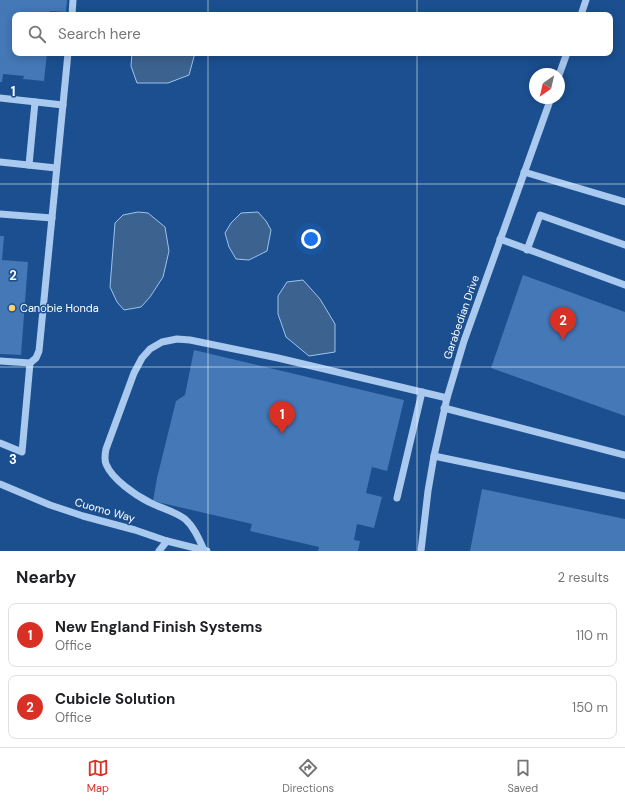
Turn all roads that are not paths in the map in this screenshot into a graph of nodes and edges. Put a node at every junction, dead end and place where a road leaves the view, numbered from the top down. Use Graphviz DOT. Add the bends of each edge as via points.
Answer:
graph roads {
  1 [pos="73,0"];
  2 [pos="586,0"];
  3 [pos="72,12"];
  4 [pos="582,12"];
  5 [pos="68,56"];
  6 [pos="566,56"];
  7 [pos="562,68"];
  8 [pos="0,98"];
  9 [pos="35,102"];
  10 [pos="549,104"];
  11 [pos="63,105"];
  12 [pos="0,162"];
  13 [pos="29,165"];
  14 [pos="56,168"];
  15 [pos="524,172"];
  16 [pos="625,202"];
  17 [pos="0,214"];
  18 [pos="52,218"];
  19 [pos="500,239"];
  20 [pos="625,245"];
  21 [pos="527,250"];
  22 [pos="625,285"];
  23 [pos="0,361"];
  24 [pos="30,363"];
  25 [pos="422,392"];
  26 [pos="447,398"];
  27 [pos="444,408"];
  28 [pos="0,443"];
  29 [pos="625,455"];
  30 [pos="434,456"];
  31 [pos="0,484"];
  32 [pos="625,496"];
  33 [pos="397,498"];
  34 [pos="167,540"];
  35 [pos="159,551"];
  36 [pos="205,551"];
  37 [pos="421,551"];
  1 -- 3 [label="lane"];
  2 -- 4 [label="lane"];
  5 -- 11 [label="lane"];
  6 -- 7 [label="lane"];
  8 -- 9 [label="lane"];
  9 -- 11 [label="lane"];
  9 -- 13 [label="lane"];
  10 -- 15 [label="lane, Garabedian Drive"];
  11 -- 14 [label="lane"];
  12 -- 13 [label="lane"];
  13 -- 14 [label="lane"];
  14 -- 18 [label="lane"];
  15 -- 16 [label="lane"];
  15 -- 19 [label="lane, Garabedian Drive"];
  17 -- 18 [label="lane"];
  18 -- 24 [label="lane" via="38,351 36,358"];
  19 -- 21 [label="lane"];
  19 -- 26 [label="lane, Garabedian Drive"];
  20 -- 21 [label="lane" via="540,215"];
  21 -- 22 [label="lane"];
  23 -- 24 [label="lane"];
  24 -- 28 [label="lane" via="22,452"];
  25 -- 26 [label="lane"];
  25 -- 33 [label="lane"];
  25 -- 36 [label="lane" via="190,340 162,342 150,349 134,373 106,449 106,463 109,470 136,495 186,520"];
  26 -- 27 [label="lane, Garabedian Drive"];
  27 -- 29 [label="lane"];
  27 -- 30 [label="lane, Garabedian Drive"];
  30 -- 32 [label="lane"];
  30 -- 37 [label="lane, Garabedian Drive"];
  31 -- 34 [label="lane, Cuomo Way" via="50,505"];
  34 -- 35 [label="lane"];
  34 -- 36 [label="lane, Cuomo Way"];
}
